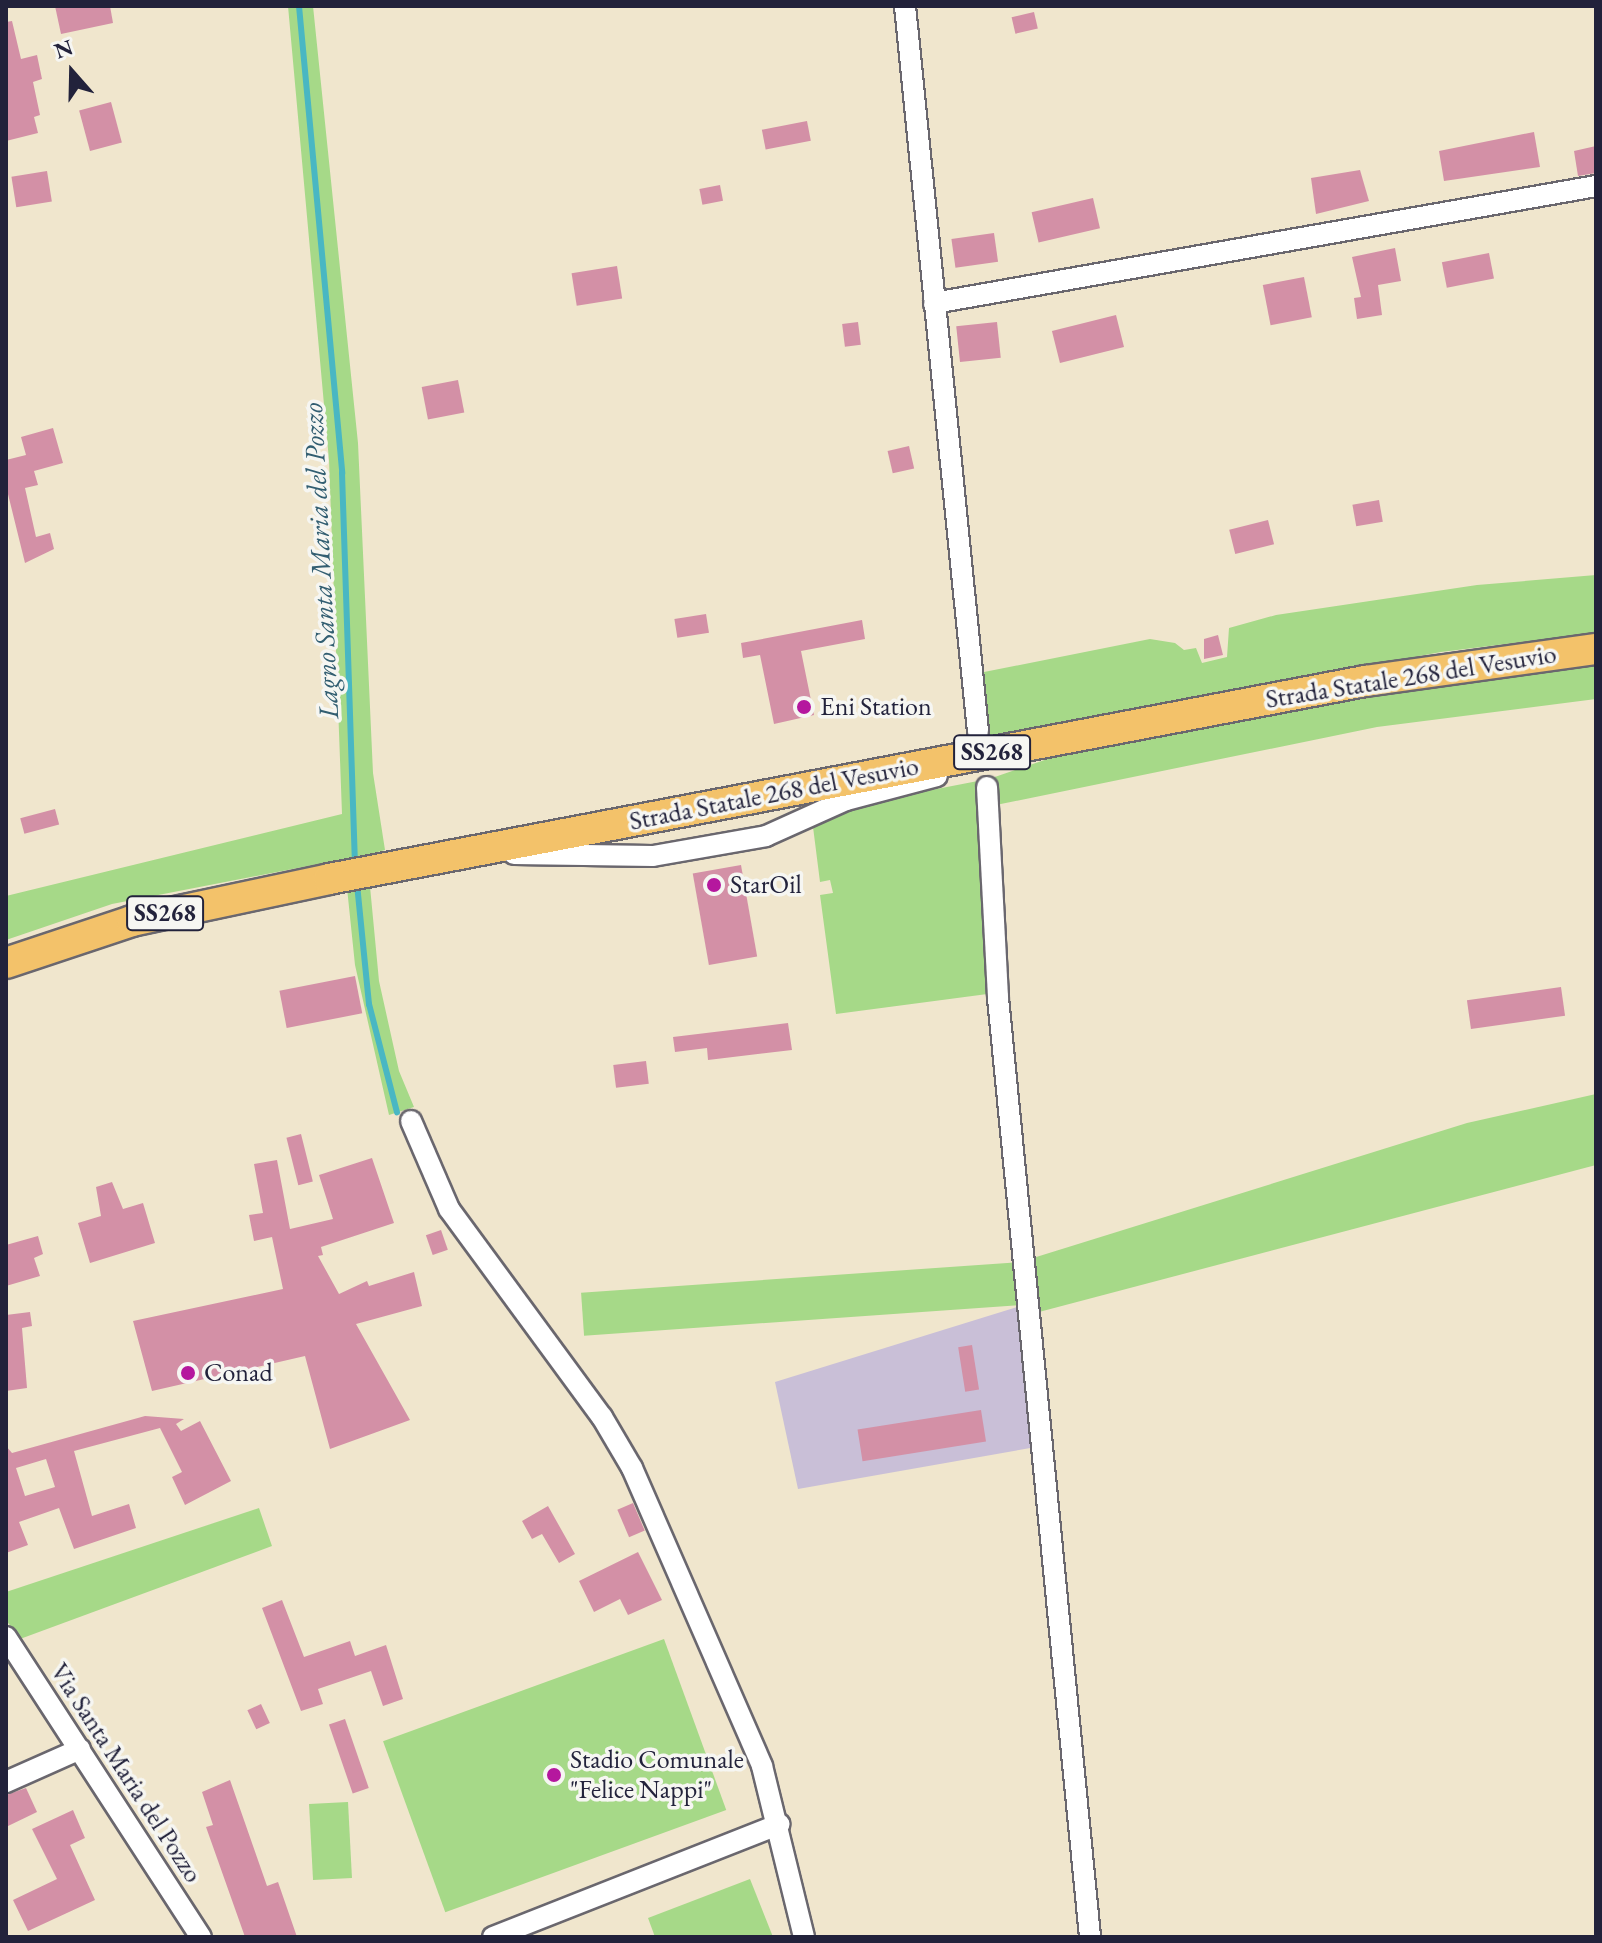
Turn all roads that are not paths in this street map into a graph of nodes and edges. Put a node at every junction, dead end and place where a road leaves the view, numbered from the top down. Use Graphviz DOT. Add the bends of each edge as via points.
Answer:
graph roads {
  1 [pos="905,6"];
  2 [pos="1596,186"];
  3 [pos="934,303"];
  4 [pos="1596,649"];
  5 [pos="978,731"];
  6 [pos="987,787"];
  7 [pos="6,963"];
  8 [pos="411,1121"];
  9 [pos="6,1637"];
  10 [pos="80,1749"];
  11 [pos="6,1782"];
  12 [pos="780,1824"];
  13 [pos="201,1937"];
  14 [pos="493,1937"];
  15 [pos="804,1937"];
  16 [pos="1090,1937"];
  1 -- 3 [label="street"];
  2 -- 3 [label="street"];
  3 -- 5 [label="street"];
  4 -- 7 [label="highway, Strada Statale 268 del Vesuvio / SS268" via="1365,681 329,879 132,921"];
  6 -- 16 [label="street" via="998,998"];
  8 -- 12 [label="street" via="449,1209 619,1442 692,1598"];
  9 -- 10 [label="street, Via Santa Maria del Pozzo"];
  10 -- 11 [label="street"];
  10 -- 13 [label="street, Via Santa Maria del Pozzo"];
  12 -- 14 [label="street"];
  12 -- 15 [label="street"];
}
